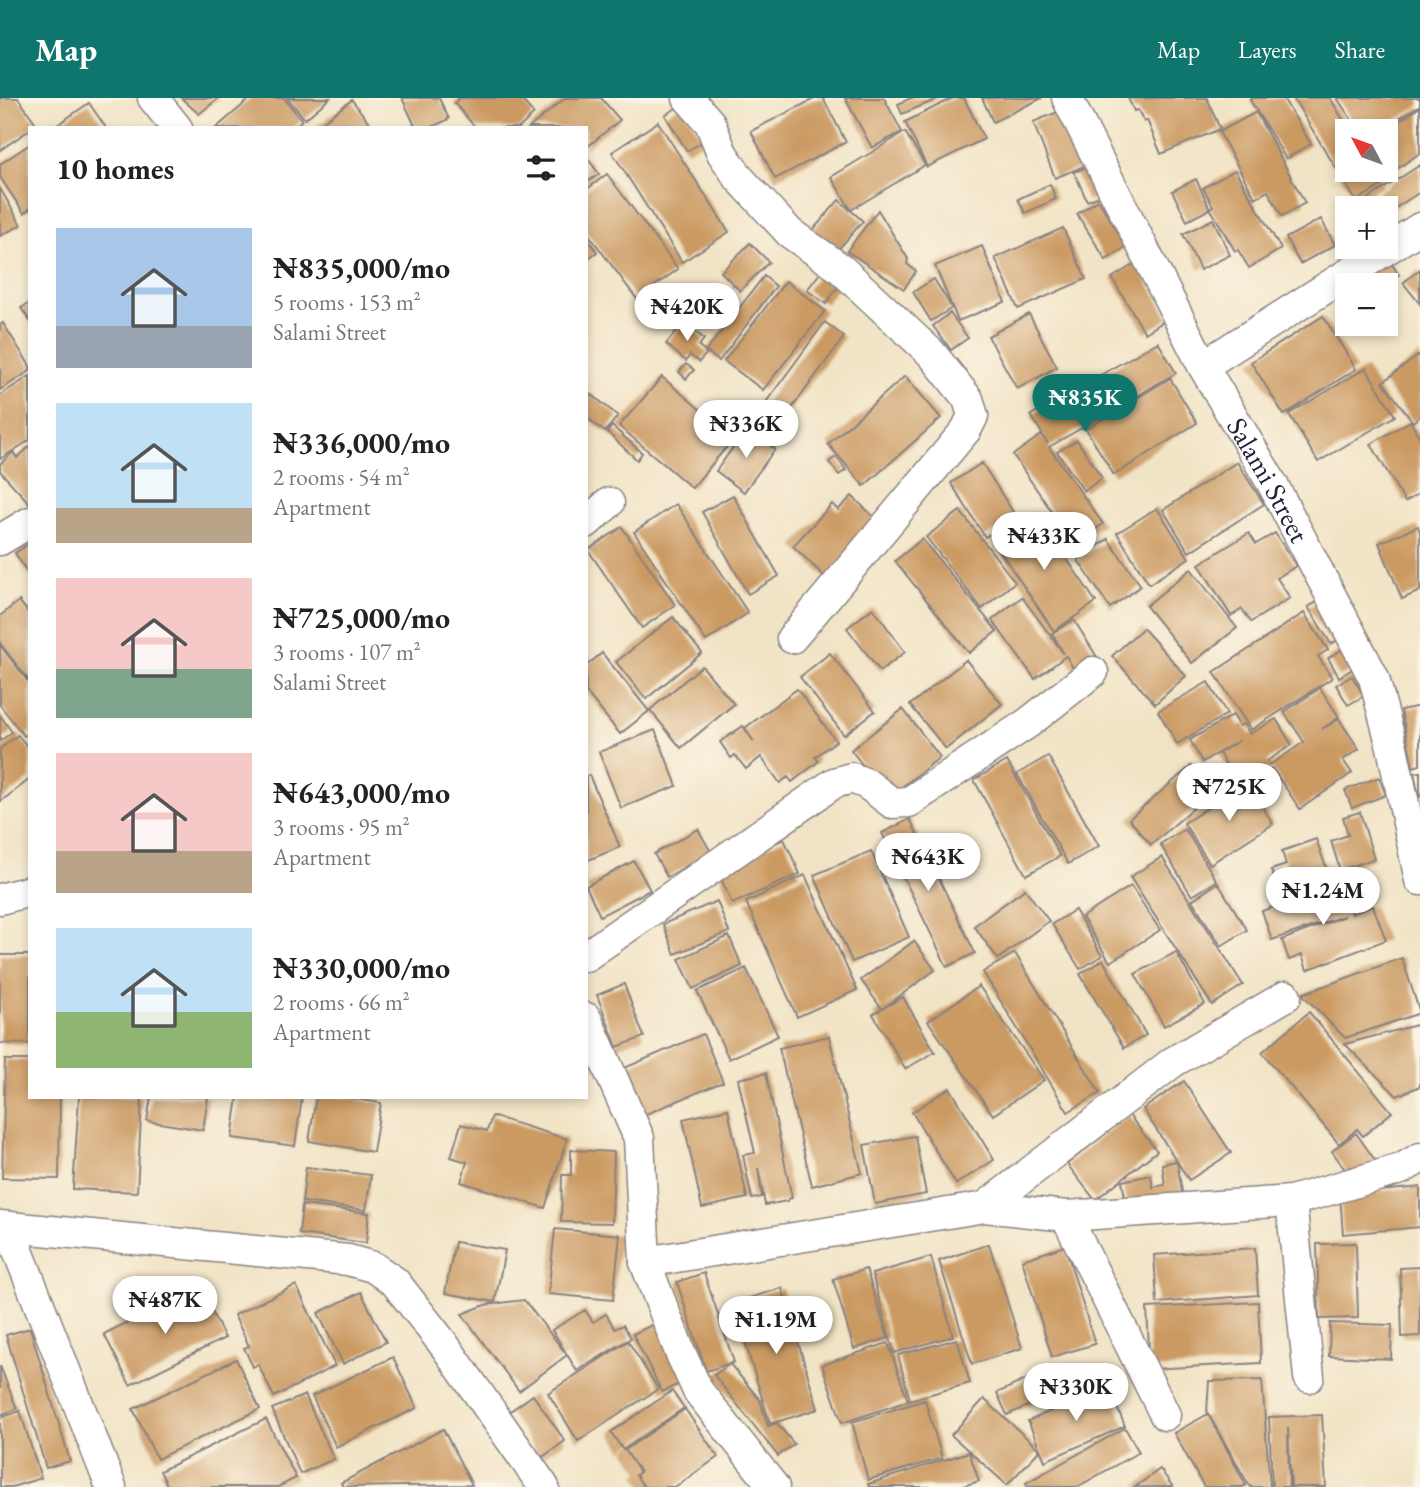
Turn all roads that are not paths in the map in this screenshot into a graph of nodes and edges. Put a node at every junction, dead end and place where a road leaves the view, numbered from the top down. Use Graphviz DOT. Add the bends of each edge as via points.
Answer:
graph roads {
  1 [pos="153,98"];
  2 [pos="688,98"];
  3 [pos="1067,98"];
  4 [pos="175,126"];
  5 [pos="1420,228"];
  6 [pos="1203,366"];
  7 [pos="609,503"];
  8 [pos="588,521"];
  9 [pos="28,523"];
  10 [pos="0,540"];
  11 [pos="792,638"];
  12 [pos="1093,673"];
  13 [pos="1420,880"];
  14 [pos="28,892"];
  15 [pos="0,899"];
  16 [pos="588,955"];
  17 [pos="1286,996"];
  18 [pos="588,1023"];
  19 [pos="1420,1158"];
  20 [pos="1291,1201"];
  21 [pos="985,1207"];
  22 [pos="1066,1216"];
  23 [pos="5,1227"];
  24 [pos="645,1262"];
  25 [pos="1309,1377"];
  26 [pos="1165,1415"];
  27 [pos="111,1487"];
  28 [pos="544,1487"];
  29 [pos="774,1487"];
  1 -- 4 [label="street"];
  2 -- 11 [label="street" via="710,122 722,153 739,178 790,233 840,268 932,354 968,399 973,416"];
  3 -- 6 [label="street, Salami Street"];
  5 -- 6 [label="street"];
  6 -- 13 [label="street, Salami Street" via="1273,485 1374,678"];
  7 -- 8 [label="street"];
  9 -- 10 [label="street"];
  12 -- 16 [label="street" via="1028,723 909,802 892,803 852,778 834,783"];
  14 -- 15 [label="street"];
  17 -- 21 [label="street" via="1173,1062"];
  18 -- 24 [label="street" via="639,1138"];
  19 -- 20 [label="street" via="1401,1169"];
  20 -- 22 [label="street"];
  20 -- 25 [label="street"];
  21 -- 22 [label="street"];
  21 -- 24 [label="street"];
  22 -- 26 [label="street"];
  23 -- 27 [label="street"];
  23 -- 28 [label="street" via="348,1260 373,1267 395,1282 445,1346"];
  24 -- 29 [label="street" via="698,1391"];
}
